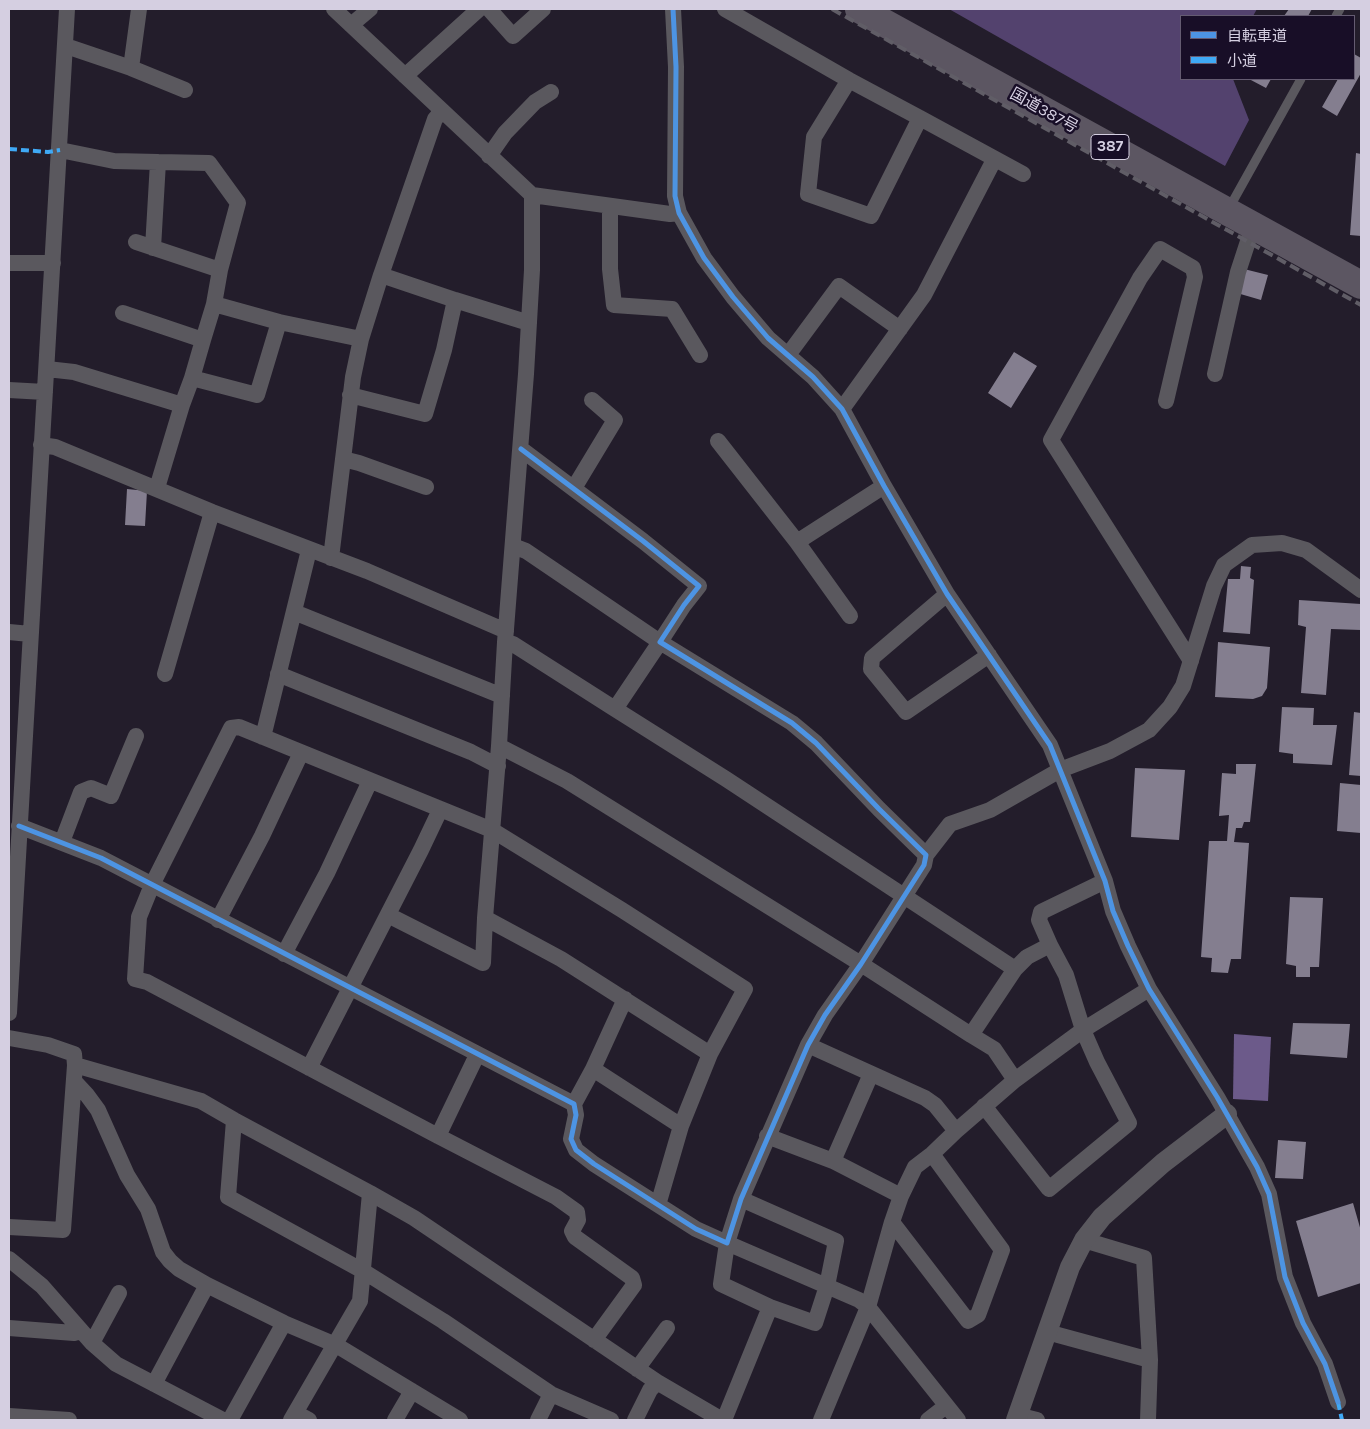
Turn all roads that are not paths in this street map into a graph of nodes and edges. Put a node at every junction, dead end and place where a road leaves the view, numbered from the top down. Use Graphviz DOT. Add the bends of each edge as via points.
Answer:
graph roads {
  1 [pos="67,9"];
  2 [pos="139,9"];
  3 [pos="334,9"];
  4 [pos="370,9"];
  5 [pos="479,9"];
  6 [pos="489,9"];
  7 [pos="544,9"];
  8 [pos="673,9"];
  9 [pos="725,9"];
  10 [pos="859,9"];
  11 [pos="351,25"];
  12 [pos="66,46"];
  13 [pos="131,68"];
  14 [pos="405,76"];
  15 [pos="849,80"];
  16 [pos="1300,80"];
  17 [pos="185,90"];
  18 [pos="551,92"];
  19 [pos="442,111"];
  20 [pos="920,118"];
  21 [pos="60,150"];
  22 [pos="490,156"];
  23 [pos="994,160"];
  24 [pos="158,162"];
  25 [pos="1023,174"];
  26 [pos="532,195"];
  27 [pos="610,206"];
  28 [pos="1227,212"];
  29 [pos="679,213"];
  30 [pos="1253,226"];
  31 [pos="136,242"];
  32 [pos="153,248"];
  33 [pos="9,262"];
  34 [pos="53,264"];
  35 [pos="220,270"];
  36 [pos="381,275"];
  37 [pos="1361,285"];
  38 [pos="455,300"];
  39 [pos="214,304"];
  40 [pos="123,314"];
  41 [pos="279,322"];
  42 [pos="529,323"];
  43 [pos="900,329"];
  44 [pos="203,340"];
  45 [pos="361,340"];
  46 [pos="700,355"];
  47 [pos="788,355"];
  48 [pos="47,369"];
  49 [pos="1215,374"];
  50 [pos="192,378"];
  51 [pos="9,390"];
  52 [pos="45,392"];
  53 [pos="350,395"];
  54 [pos="592,400"];
  55 [pos="1166,401"];
  56 [pos="182,405"];
  57 [pos="842,409"];
  58 [pos="718,441"];
  59 [pos="41,445"];
  60 [pos="521,449"];
  61 [pos="343,459"];
  62 [pos="884,486"];
  63 [pos="426,487"];
  64 [pos="158,488"];
  65 [pos="574,488"];
  66 [pos="212,512"];
  67 [pos="797,542"];
  68 [pos="513,546"];
  69 [pos="309,550"];
  70 [pos="331,558"];
  71 [pos="1361,590"];
  72 [pos="947,594"];
  73 [pos="294,612"];
  74 [pos="850,616"];
  75 [pos="9,632"];
  76 [pos="30,634"];
  77 [pos="506,637"];
  78 [pos="660,642"];
  79 [pos="988,654"];
  80 [pos="1191,661"];
  81 [pos="165,674"];
  82 [pos="278,674"];
  83 [pos="502,696"];
  84 [pos="614,709"];
  85 [pos="136,736"];
  86 [pos="263,737"];
  87 [pos="499,746"];
  88 [pos="302,753"];
  89 [pos="498,766"];
  90 [pos="1060,770"];
  91 [pos="370,781"];
  92 [pos="440,810"];
  93 [pos="19,826"];
  94 [pos="492,830"];
  95 [pos="62,842"];
  96 [pos="926,855"];
  97 [pos="13,877"];
  98 [pos="1105,880"];
  99 [pos="152,885"];
  100 [pos="904,895"];
  101 [pos="388,914"];
  102 [pos="485,918"];
  103 [pos="218,920"];
  104 [pos="11,926"];
  105 [pos="1050,945"];
  106 [pos="284,954"];
  107 [pos="861,964"];
  108 [pos="1015,969"];
  109 [pos="350,988"];
  110 [pos="1149,989"];
  111 [pos="625,999"];
  112 [pos="9,1013"];
  113 [pos="1083,1030"];
  114 [pos="970,1035"];
  115 [pos="9,1038"];
  116 [pos="808,1045"];
  117 [pos="710,1054"];
  118 [pos="477,1055"];
  119 [pos="309,1068"];
  120 [pos="593,1069"];
  121 [pos="74,1073"];
  122 [pos="872,1074"];
  123 [pos="1015,1080"];
  124 [pos="574,1104"];
  125 [pos="984,1106"];
  126 [pos="1227,1114"];
  127 [pos="234,1120"];
  128 [pos="680,1126"];
  129 [pos="956,1131"];
  130 [pos="438,1136"];
  131 [pos="767,1136"];
  132 [pos="932,1154"];
  133 [pos="833,1161"];
  134 [pos="370,1193"];
  135 [pos="901,1196"];
  136 [pos="740,1199"];
  137 [pos="658,1205"];
  138 [pos="892,1222"];
  139 [pos="9,1227"];
  140 [pos="1084,1240"];
  141 [pos="727,1243"];
  142 [pos="9,1259"];
  143 [pos="363,1271"];
  144 [pos="207,1285"];
  145 [pos="827,1286"];
  146 [pos="119,1293"];
  147 [pos="770,1307"];
  148 [pos="868,1307"];
  149 [pos="284,1323"];
  150 [pos="9,1328"];
  151 [pos="667,1328"];
  152 [pos="1047,1332"];
  153 [pos="86,1337"];
  154 [pos="594,1340"];
  155 [pos="336,1345"];
  156 [pos="1150,1360"];
  157 [pos="637,1369"];
  158 [pos="657,1382"];
  159 [pos="154,1384"];
  160 [pos="412,1391"];
  161 [pos="551,1394"];
  162 [pos="1338,1402"];
  163 [pos="946,1406"];
  164 [pos="9,1416"];
  165 [pos="299,1418"];
  166 [pos="1017,1418"];
  167 [pos="69,1420"];
  168 [pos="223,1420"];
  169 [pos="230,1420"];
  170 [pos="395,1420"];
  171 [pos="460,1420"];
  172 [pos="538,1420"];
  173 [pos="611,1420"];
  174 [pos="635,1420"];
  175 [pos="723,1420"];
  176 [pos="821,1420"];
  177 [pos="928,1420"];
  178 [pos="958,1420"];
  179 [pos="1037,1420"];
  180 [pos="1148,1420"];
  1 -- 12 [label="street"];
  2 -- 13 [label="street"];
  3 -- 11 [label="street"];
  4 -- 11 [label="street"];
  5 -- 14 [label="street"];
  6 -- 7 [label="street" via="513,36"];
  8 -- 29 [label="street" via="675,196"];
  9 -- 15 [label="street"];
  10 -- 28 [label="highway, 国道387号 / 387"];
  11 -- 14 [label="street"];
  12 -- 13 [label="street"];
  12 -- 21 [label="street"];
  13 -- 17 [label="street"];
  14 -- 19 [label="street"];
  15 -- 20 [label="street"];
  15 -- 20 [label="street" via="814,137 808,194 871,216"];
  16 -- 28 [label="lane"];
  18 -- 22 [label="street" via="535,102"];
  19 -- 22 [label="street"];
  19 -- 36 [label="street" via="435,119"];
  20 -- 23 [label="street"];
  21 -- 24 [label="street" via="114,161"];
  21 -- 34 [label="street"];
  22 -- 26 [label="street"];
  23 -- 25 [label="street"];
  23 -- 43 [label="street" via="924,295"];
  24 -- 32 [label="street"];
  24 -- 35 [label="street" via="209,163 238,203"];
  26 -- 27 [label="street"];
  26 -- 42 [label="street"];
  27 -- 29 [label="street"];
  27 -- 46 [label="street" via="610,269 614,305 672,309"];
  28 -- 30 [label="highway, 国道387号 / 387"];
  29 -- 47 [label="street" via="704,258 733,297 768,338"];
  30 -- 37 [label="highway, 国道387号 / 387"];
  30 -- 49 [label="street" via="1238,272"];
  31 -- 32 [label="street"];
  32 -- 35 [label="street"];
  33 -- 34 [label="street"];
  34 -- 48 [label="street"];
  35 -- 39 [label="street"];
  36 -- 38 [label="street"];
  36 -- 45 [label="street"];
  38 -- 42 [label="street"];
  38 -- 53 [label="street" via="425,414"];
  39 -- 41 [label="street"];
  39 -- 44 [label="street"];
  40 -- 44 [label="street"];
  41 -- 45 [label="street"];
  41 -- 50 [label="street" via="257,395"];
  42 -- 60 [label="street"];
  43 -- 47 [label="street" via="838,286"];
  43 -- 57 [label="street"];
  44 -- 50 [label="street"];
  45 -- 53 [label="street"];
  47 -- 57 [label="street" via="814,377"];
  48 -- 52 [label="street"];
  48 -- 56 [label="street" via="74,372"];
  50 -- 56 [label="street"];
  51 -- 52 [label="street"];
  52 -- 59 [label="street"];
  53 -- 61 [label="street"];
  54 -- 65 [label="street" via="615,420"];
  55 -- 80 [label="street" via="1195,276 1193,268 1160,249 1140,278 1051,440"];
  56 -- 64 [label="street"];
  57 -- 62 [label="street"];
  58 -- 67 [label="street"];
  59 -- 64 [label="street" via="55,447"];
  59 -- 76 [label="street"];
  60 -- 65 [label="street"];
  60 -- 68 [label="street"];
  61 -- 63 [label="street"];
  61 -- 70 [label="street"];
  62 -- 67 [label="street"];
  62 -- 72 [label="street"];
  64 -- 66 [label="street"];
  65 -- 78 [label="street" via="699,586"];
  66 -- 69 [label="street"];
  66 -- 81 [label="street"];
  67 -- 74 [label="street"];
  68 -- 77 [label="street"];
  68 -- 78 [label="street" via="526,551"];
  69 -- 70 [label="street"];
  69 -- 73 [label="street"];
  70 -- 77 [label="street" via="367,571"];
  71 -- 80 [label="street" via="1306,550 1282,543 1252,545 1224,565 1214,586"];
  72 -- 79 [label="street"];
  72 -- 79 [label="street" via="872,658 872,669 906,712"];
  73 -- 82 [label="street"];
  73 -- 83 [label="street"];
  75 -- 76 [label="street"];
  76 -- 93 [label="street"];
  77 -- 83 [label="street"];
  77 -- 84 [label="street"];
  78 -- 84 [label="street"];
  78 -- 96 [label="street" via="792,723 816,743"];
  79 -- 90 [label="street" via="1050,745"];
  80 -- 90 [label="street" via="1170,707 1149,730 1110,751"];
  82 -- 86 [label="street"];
  82 -- 89 [label="street"];
  83 -- 87 [label="street"];
  84 -- 100 [label="street"];
  85 -- 95 [label="street" via="111,796 91,788 81,792"];
  86 -- 88 [label="street"];
  86 -- 99 [label="street" via="239,727 231,728"];
  87 -- 89 [label="street"];
  87 -- 107 [label="street" via="567,781"];
  88 -- 91 [label="street"];
  88 -- 103 [label="street"];
  89 -- 94 [label="street"];
  90 -- 96 [label="street" via="990,810 950,824"];
  90 -- 98 [label="street"];
  91 -- 92 [label="street"];
  91 -- 106 [label="street"];
  92 -- 94 [label="street"];
  92 -- 101 [label="street"];
  93 -- 95 [label="street"];
  93 -- 97 [label="street"];
  94 -- 102 [label="street"];
  94 -- 117 [label="street" via="745,989"];
  95 -- 99 [label="street"];
  96 -- 100 [label="street" via="924,865"];
  97 -- 104 [label="street"];
  98 -- 105 [label="street" via="1041,912 1039,920"];
  98 -- 110 [label="street" via="1117,920"];
  99 -- 103 [label="street"];
  99 -- 119 [label="street" via="139,917 135,979 147,982"];
  100 -- 107 [label="street"];
  100 -- 108 [label="street"];
  101 -- 102 [label="street" via="483,964"];
  101 -- 109 [label="street"];
  102 -- 111 [label="street" via="561,959"];
  103 -- 106 [label="street"];
  104 -- 112 [label="street"];
  105 -- 108 [label="street" via="1027,957"];
  105 -- 113 [label="street" via="1066,975"];
  106 -- 109 [label="street"];
  107 -- 114 [label="street"];
  107 -- 116 [label="street"];
  108 -- 114 [label="street"];
  109 -- 118 [label="street"];
  109 -- 119 [label="street"];
  110 -- 113 [label="street"];
  110 -- 126 [label="street"];
  111 -- 117 [label="street"];
  111 -- 120 [label="street"];
  113 -- 123 [label="street"];
  113 -- 125 [label="street" via="1129,1123 1049,1189"];
  114 -- 123 [label="street" via="994,1049"];
  115 -- 121 [label="street" via="48,1045 74,1054"];
  116 -- 122 [label="street"];
  116 -- 131 [label="street"];
  117 -- 128 [label="street"];
  118 -- 124 [label="street"];
  118 -- 130 [label="street"];
  119 -- 130 [label="street"];
  120 -- 124 [label="street"];
  120 -- 128 [label="street"];
  121 -- 127 [label="street" via="201,1101"];
  121 -- 139 [label="street" via="63,1230"];
  121 -- 144 [label="street" via="98,1110 127,1174 148,1208 163,1252 179,1269"];
  122 -- 129 [label="street" via="935,1105"];
  122 -- 133 [label="street"];
  123 -- 125 [label="street"];
  124 -- 137 [label="street" via="576,1116 572,1139 576,1150"];
  125 -- 129 [label="street"];
  126 -- 140 [label="street" via="1163,1163 1102,1217"];
  126 -- 162 [label="street" via="1269,1194 1285,1277 1303,1323 1325,1364"];
  127 -- 134 [label="street"];
  127 -- 143 [label="street" via="228,1197"];
  128 -- 137 [label="street"];
  129 -- 132 [label="street"];
  130 -- 154 [label="street" via="556,1197 577,1212 578,1220 572,1231 575,1237 632,1278 634,1284"];
  131 -- 133 [label="street"];
  131 -- 136 [label="street"];
  132 -- 135 [label="street" via="915,1167"];
  132 -- 138 [label="street" via="1002,1250 978,1315 968,1321"];
  133 -- 135 [label="street"];
  134 -- 143 [label="street"];
  134 -- 154 [label="street" via="414,1218"];
  135 -- 138 [label="street"];
  136 -- 141 [label="street"];
  136 -- 145 [label="street" via="836,1241"];
  137 -- 141 [label="street" via="696,1229"];
  138 -- 148 [label="street"];
  140 -- 152 [label="street" via="1070,1267"];
  140 -- 156 [label="street" via="1144,1258"];
  141 -- 145 [label="street"];
  141 -- 147 [label="street" via="721,1284"];
  142 -- 153 [label="street" via="42,1286"];
  143 -- 155 [label="street" via="360,1301"];
  143 -- 161 [label="street"];
  144 -- 149 [label="street"];
  144 -- 159 [label="street"];
  145 -- 147 [label="street" via="815,1324"];
  145 -- 148 [label="street"];
  146 -- 153 [label="street"];
  147 -- 175 [label="street"];
  148 -- 163 [label="street"];
  148 -- 176 [label="street"];
  149 -- 155 [label="street"];
  149 -- 169 [label="street"];
  150 -- 153 [label="street" via="74,1333"];
  151 -- 157 [label="street"];
  152 -- 156 [label="street"];
  152 -- 166 [label="street"];
  153 -- 159 [label="street" via="116,1364"];
  154 -- 157 [label="street"];
  155 -- 160 [label="street"];
  155 -- 165 [label="street"];
  156 -- 180 [label="street"];
  157 -- 158 [label="street"];
  158 -- 174 [label="street"];
  158 -- 175 [label="street"];
  159 -- 168 [label="street"];
  160 -- 170 [label="street"];
  160 -- 171 [label="street"];
  161 -- 172 [label="street"];
  161 -- 173 [label="street"];
  163 -- 177 [label="street"];
  163 -- 178 [label="street"];
  164 -- 167 [label="street"];
  166 -- 179 [label="street"];
}
